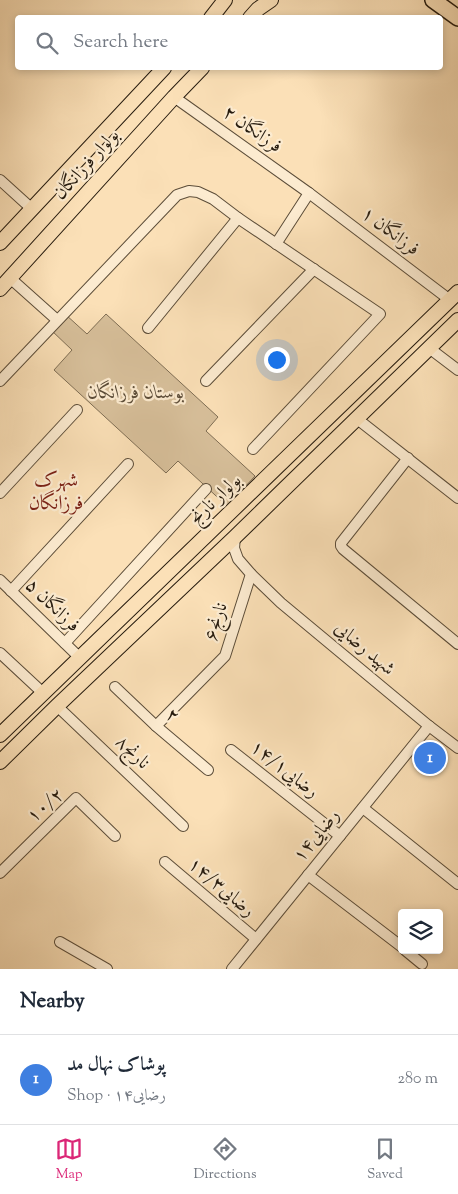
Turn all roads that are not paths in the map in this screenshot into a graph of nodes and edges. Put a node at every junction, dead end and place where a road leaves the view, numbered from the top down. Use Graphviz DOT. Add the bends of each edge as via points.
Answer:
graph roads {
  1 [pos="225,0"];
  2 [pos="270,0"];
  3 [pos="433,0"];
  4 [pos="213,15"];
  5 [pos="253,15"];
  6 [pos="458,18"];
  7 [pos="162,70"];
  8 [pos="200,70"];
  9 [pos="174,97"];
  10 [pos="0,180"];
  11 [pos="309,192"];
  12 [pos="32,209"];
  13 [pos="238,218"];
  14 [pos="0,243"];
  15 [pos="276,244"];
  16 [pos="314,269"];
  17 [pos="10,278"];
  18 [pos="0,289"];
  19 [pos="454,296"];
  20 [pos="57,320"];
  21 [pos="458,320"];
  22 [pos="148,328"];
  23 [pos="429,348"];
  24 [pos="458,370"];
  25 [pos="0,381"];
  26 [pos="206,381"];
  27 [pos="77,410"];
  28 [pos="356,418"];
  29 [pos="253,449"];
  30 [pos="408,458"];
  31 [pos="128,464"];
  32 [pos="206,489"];
  33 [pos="0,493"];
  34 [pos="458,498"];
  35 [pos="235,537"];
  36 [pos="251,574"];
  37 [pos="0,580"];
  38 [pos="11,591"];
  39 [pos="65,643"];
  40 [pos="458,644"];
  41 [pos="0,653"];
  42 [pos="80,658"];
  43 [pos="114,687"];
  44 [pos="43,693"];
  45 [pos="57,706"];
  46 [pos="156,726"];
  47 [pos="429,726"];
  48 [pos="1,732"];
  49 [pos="458,748"];
  50 [pos="231,750"];
  51 [pos="0,762"];
  52 [pos="208,770"];
  53 [pos="363,808"];
  54 [pos="182,826"];
  55 [pos="115,836"];
  56 [pos="340,836"];
  57 [pos="164,862"];
  58 [pos="0,873"];
  59 [pos="308,874"];
  60 [pos="458,884"];
  61 [pos="256,939"];
  62 [pos="60,942"];
  63 [pos="398,945"];
  64 [pos="410,954"];
  65 [pos="422,964"];
  66 [pos="107,969"];
  67 [pos="232,969"];
  1 -- 4 [label="main road"];
  2 -- 5 [label="main road"];
  3 -- 6 [label="highway"];
  7 -- 12 [label="main road, بولوار فرزانگان"];
  8 -- 9 [label="main road, بولوار فرزانگان"];
  9 -- 11 [label="street, فرزانگان ۲"];
  9 -- 17 [label="main road, بولوار فرزانگان"];
  10 -- 12 [label="street"];
  11 -- 15 [label="street"];
  11 -- 19 [label="street, فرزانگان ۱"];
  12 -- 14 [label="main road, بولوار فرزانگان"];
  13 -- 15 [label="street"];
  13 -- 20 [label="street" via="198,192 177,195"];
  13 -- 22 [label="street"];
  15 -- 16 [label="street"];
  16 -- 26 [label="street"];
  16 -- 29 [label="street" via="380,314"];
  17 -- 18 [label="main road, بولوار فرزانگان"];
  17 -- 20 [label="street"];
  19 -- 42 [label="main road, بولوار نارنج"];
  20 -- 25 [label="street"];
  21 -- 23 [label="main road"];
  23 -- 24 [label="street"];
  23 -- 28 [label="main road"];
  27 -- 33 [label="street"];
  28 -- 30 [label="street"];
  28 -- 35 [label="main road"];
  30 -- 34 [label="street"];
  30 -- 40 [label="street" via="341,546"];
  31 -- 38 [label="street"];
  32 -- 39 [label="street"];
  35 -- 36 [label="street" via="238,559"];
  35 -- 45 [label="main road"];
  36 -- 46 [label="street, نارنج۶" via="225,656"];
  36 -- 47 [label="street, شهید رضایی" via="281,603"];
  37 -- 38 [label="street, فرزانگان ۵"];
  38 -- 39 [label="street, فرزانگان ۵"];
  39 -- 42 [label="street, فرزانگان ۵"];
  41 -- 44 [label="street"];
  42 -- 44 [label="main road, بولوار نارنج"];
  43 -- 46 [label="street, ۲"];
  44 -- 48 [label="main road, بولوار نارنج"];
  45 -- 51 [label="main road"];
  45 -- 54 [label="street, نارنج۸"];
  46 -- 52 [label="street, ۲"];
  47 -- 49 [label="street, شهید رضایی"];
  47 -- 53 [label="street, رضایی۱۴"];
  50 -- 56 [label="street, ۱۴/۱رضایی"];
  53 -- 56 [label="street, رضایی۱۴"];
  53 -- 60 [label="street"];
  55 -- 58 [label="street, ۱۰/۲" via="76,798"];
  56 -- 59 [label="street, رضایی۱۴"];
  57 -- 61 [label="street, رضایی۱۴/۳"];
  59 -- 61 [label="street, رضایی۱۴"];
  59 -- 63 [label="street"];
  61 -- 67 [label="street, رضایی۱۴"];
  62 -- 66 [label="street"];
  64 -- 65 [label="street"];
}
